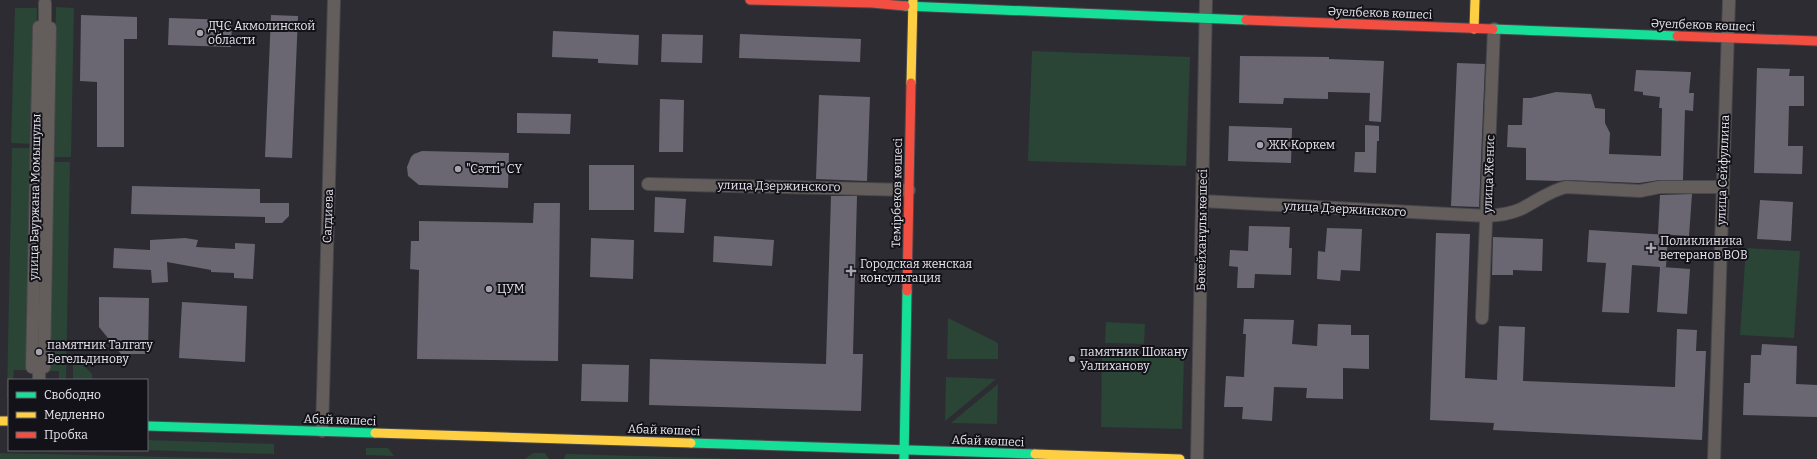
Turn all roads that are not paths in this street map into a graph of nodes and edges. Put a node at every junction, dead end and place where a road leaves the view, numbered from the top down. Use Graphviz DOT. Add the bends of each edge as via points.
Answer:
graph roads {
  1 [pos="334,0"];
  2 [pos="750,0"];
  3 [pos="1206,0"];
  4 [pos="1475,0"];
  5 [pos="1729,0"];
  6 [pos="45,3"];
  7 [pos="912,3"];
  8 [pos="1205,18"];
  9 [pos="1474,29"];
  10 [pos="1494,29"];
  11 [pos="1728,38"];
  12 [pos="1817,41"];
  13 [pos="648,184"];
  14 [pos="1723,187"];
  15 [pos="909,190"];
  16 [pos="1202,201"];
  17 [pos="1487,216"];
  18 [pos="1482,318"];
  19 [pos="39,379"];
  20 [pos="148,426"];
  21 [pos="322,431"];
  22 [pos="904,455"];
  23 [pos="1180,459"];
  24 [pos="1197,459"];
  25 [pos="1714,459"];
  1 -- 21 [label="street, Сагдиева"];
  2 -- 7 [label="street, Әуелбеков көшесі"];
  3 -- 8 [label="street, Бөкейханұлы көшесі"];
  4 -- 9 [label="street"];
  5 -- 11 [label="street, улица Сейфуллина"];
  6 -- 19 [label="street, улица Бауржана Момышулы" via="45,27 39,27 42,122 40,267 32,367 39,368"];
  7 -- 8 [label="street, Әуелбеков көшесі"];
  7 -- 15 [label="street, Темірбеков көшесі"];
  8 -- 9 [label="street, Әуелбеков көшесі"];
  8 -- 16 [label="street, Бөкейханұлы көшесі"];
  9 -- 10 [label="street, Әуелбеков көшесі"];
  10 -- 11 [label="street, Әуелбеков көшесі"];
  10 -- 17 [label="street, улица Женис"];
  11 -- 12 [label="street, Әуелбеков көшесі"];
  11 -- 14 [label="street, улица Сейфуллина"];
  13 -- 15 [label="street, улица Дзержинского"];
  14 -- 17 [label="street, улица Дзержинского" via="1660,187 1640,191 1566,187 1555,189 1520,210"];
  14 -- 25 [label="street, улица Сейфуллина"];
  15 -- 22 [label="street, Темірбеков көшесі"];
  16 -- 17 [label="street, улица Дзержинского"];
  16 -- 24 [label="street, Бөкейханұлы көшесі"];
  17 -- 18 [label="street, улица Женис"];
  20 -- 21 [label="street, Абай көшесі"];
  21 -- 22 [label="street, Абай көшесі"];
  22 -- 23 [label="street, Абай көшесі"];
}
